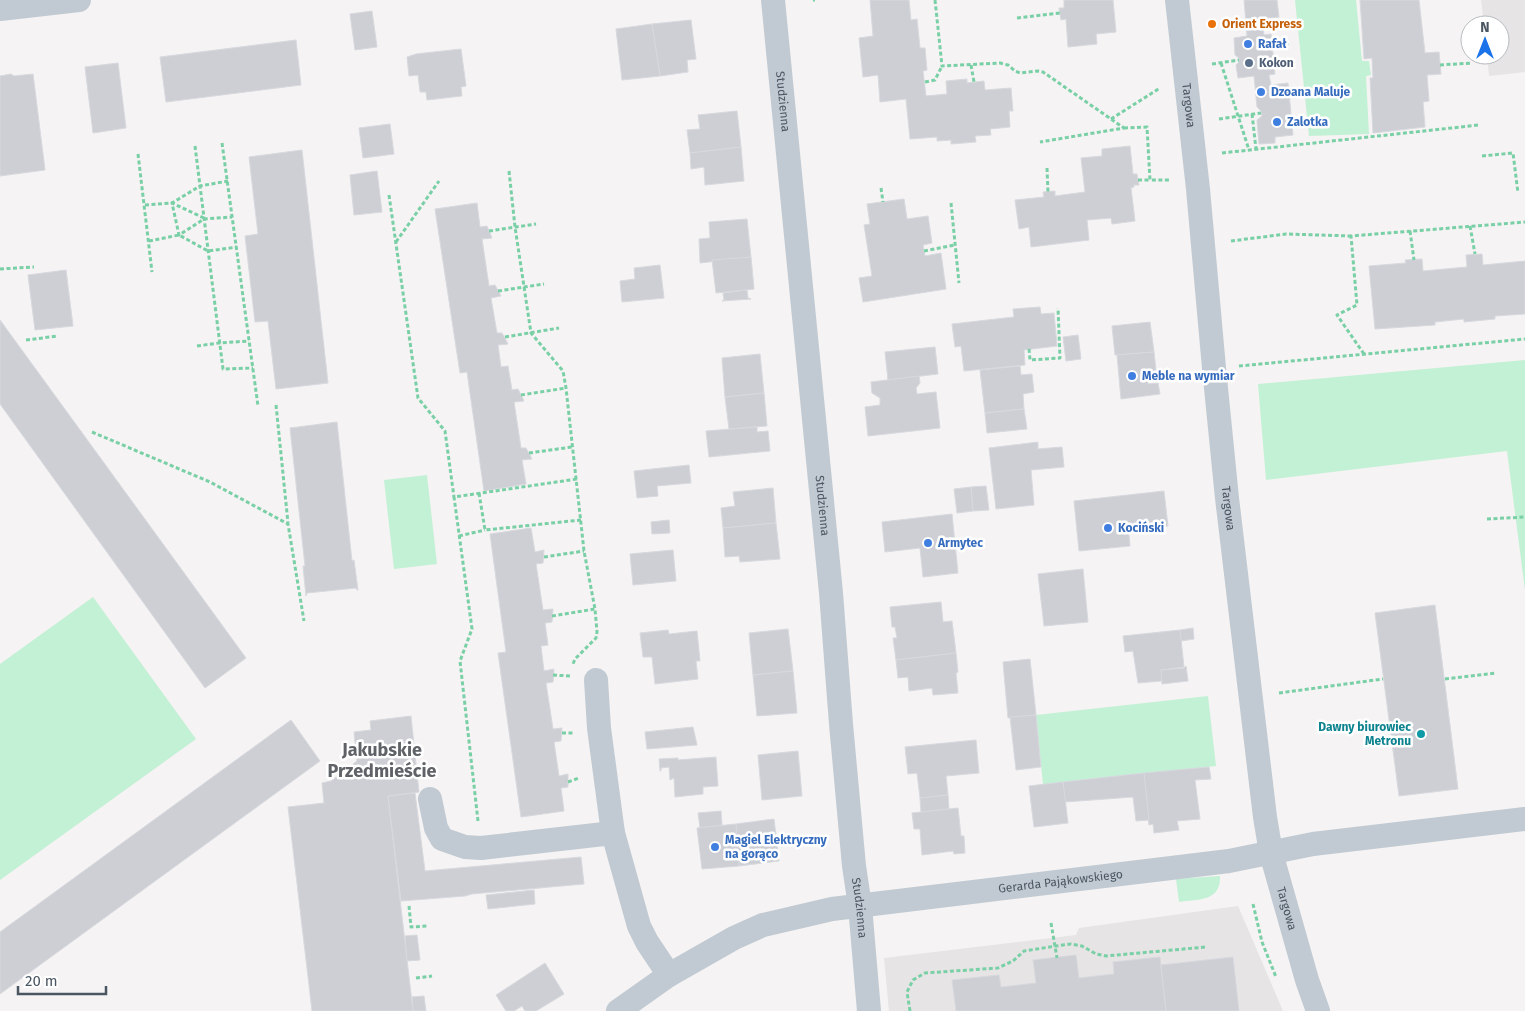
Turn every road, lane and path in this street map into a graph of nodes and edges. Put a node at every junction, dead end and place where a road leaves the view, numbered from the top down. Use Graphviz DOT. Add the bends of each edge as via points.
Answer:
graph roads {
  1 [pos="79,0"];
  2 [pos="773,0"];
  3 [pos="935,0"];
  4 [pos="1177,0"];
  5 [pos="0,9"];
  6 [pos="1060,13"];
  7 [pos="1017,18"];
  8 [pos="1290,43"];
  9 [pos="1278,44"];
  10 [pos="1239,60"];
  11 [pos="1221,63"];
  12 [pos="1212,64"];
  13 [pos="1460,64"];
  14 [pos="971,65"];
  15 [pos="1440,65"];
  16 [pos="942,66"];
  17 [pos="924,82"];
  18 [pos="974,82"];
  19 [pos="1160,88"];
  20 [pos="1262,113"];
  21 [pos="1252,114"];
  22 [pos="1239,116"];
  23 [pos="1111,119"];
  24 [pos="1219,119"];
  25 [pos="1479,125"];
  26 [pos="1124,128"];
  27 [pos="1040,142"];
  28 [pos="222,143"];
  29 [pos="195,146"];
  30 [pos="1256,149"];
  31 [pos="1249,150"];
  32 [pos="1222,153"];
  33 [pos="138,154"];
  34 [pos="1482,156"];
  35 [pos="1047,168"];
  36 [pos="508,171"];
  37 [pos="1138,180"];
  38 [pos="1150,180"];
  39 [pos="1169,180"];
  40 [pos="228,182"];
  41 [pos="439,182"];
  42 [pos="200,186"];
  43 [pos="881,188"];
  44 [pos="1048,192"];
  45 [pos="1518,193"];
  46 [pos="389,195"];
  47 [pos="882,202"];
  48 [pos="172,203"];
  49 [pos="951,203"];
  50 [pos="145,205"];
  51 [pos="232,217"];
  52 [pos="204,218"];
  53 [pos="1525,222"];
  54 [pos="536,224"];
  55 [pos="1470,226"];
  56 [pos="515,227"];
  57 [pos="489,231"];
  58 [pos="1410,231"];
  59 [pos="179,235"];
  60 [pos="1350,236"];
  61 [pos="149,241"];
  62 [pos="1231,241"];
  63 [pos="396,243"];
  64 [pos="955,245"];
  65 [pos="236,247"];
  66 [pos="208,251"];
  67 [pos="924,251"];
  68 [pos="1475,254"];
  69 [pos="1414,260"];
  70 [pos="34,267"];
  71 [pos="0,269"];
  72 [pos="152,272"];
  73 [pos="960,283"];
  74 [pos="544,284"];
  75 [pos="525,287"];
  76 [pos="498,291"];
  77 [pos="1058,308"];
  78 [pos="559,328"];
  79 [pos="532,332"];
  80 [pos="58,336"];
  81 [pos="505,337"];
  82 [pos="1525,339"];
  83 [pos="26,340"];
  84 [pos="249,341"];
  85 [pos="220,343"];
  86 [pos="196,346"];
  87 [pos="1029,349"];
  88 [pos="1364,354"];
  89 [pos="253,368"];
  90 [pos="1214,368"];
  91 [pos="566,388"];
  92 [pos="521,395"];
  93 [pos="276,405"];
  94 [pos="258,406"];
  95 [pos="92,432"];
  96 [pos="572,446"];
  97 [pos="529,453"];
  98 [pos="577,479"];
  99 [pos="479,493"];
  100 [pos="454,497"];
  101 [pos="1525,517"];
  102 [pos="1487,519"];
  103 [pos="581,520"];
  104 [pos="288,524"];
  105 [pos="485,530"];
  106 [pos="459,536"];
  107 [pos="584,551"];
  108 [pos="544,557"];
  109 [pos="595,609"];
  110 [pos="552,616"];
  111 [pos="304,621"];
  112 [pos="1496,673"];
  113 [pos="570,676"];
  114 [pos="1383,679"];
  115 [pos="1444,679"];
  116 [pos="596,680"];
  117 [pos="1279,692"];
  118 [pos="430,799"];
  119 [pos="1525,819"];
  120 [pos="612,833"];
  121 [pos="481,848"];
  122 [pos="1271,853"];
  123 [pos="1253,904"];
  124 [pos="409,906"];
  125 [pos="860,906"];
  126 [pos="1051,924"];
  127 [pos="428,926"];
  128 [pos="1056,946"];
  129 [pos="1206,947"];
  130 [pos="1057,958"];
  131 [pos="669,975"];
  132 [pos="432,976"];
  133 [pos="416,978"];
  134 [pos="1279,985"];
  135 [pos="618,1011"];
  136 [pos="869,1011"];
  137 [pos="910,1011"];
  138 [pos="1318,1011"];
  1 -- 5 [label="street"];
  2 -- 125 [label="street, Studzienna"];
  3 -- 16 [label="path"];
  4 -- 90 [label="street, Targowa"];
  6 -- 7 [label="path"];
  8 -- 9 [label="path"];
  10 -- 11 [label="path"];
  11 -- 12 [label="path"];
  11 -- 22 [label="path"];
  13 -- 15 [label="path"];
  14 -- 16 [label="path"];
  14 -- 18 [label="path"];
  14 -- 23 [label="path" via="1000,63 1020,73 1043,72"];
  16 -- 17 [label="path" via="934,80"];
  19 -- 23 [label="path"];
  20 -- 21 [label="path"];
  21 -- 22 [label="path"];
  21 -- 30 [label="path"];
  22 -- 24 [label="path"];
  22 -- 31 [label="path"];
  23 -- 26 [label="path"];
  25 -- 30 [label="path"];
  26 -- 27 [label="path"];
  26 -- 38 [label="path" via="1147,127"];
  28 -- 40 [label="path"];
  29 -- 42 [label="path"];
  30 -- 31 [label="path"];
  31 -- 32 [label="path"];
  33 -- 50 [label="path"];
  34 -- 45 [label="path" via="1513,153"];
  35 -- 44 [label="path"];
  36 -- 56 [label="path"];
  37 -- 38 [label="path"];
  38 -- 39 [label="path"];
  40 -- 42 [label="path"];
  40 -- 51 [label="path"];
  41 -- 63 [label="path"];
  42 -- 48 [label="path"];
  42 -- 52 [label="path"];
  43 -- 47 [label="path"];
  46 -- 63 [label="path"];
  48 -- 50 [label="path"];
  48 -- 52 [label="path"];
  48 -- 59 [label="path"];
  49 -- 64 [label="path"];
  50 -- 61 [label="path"];
  51 -- 52 [label="path"];
  51 -- 65 [label="path"];
  52 -- 59 [label="path"];
  52 -- 66 [label="path"];
  53 -- 55 [label="path"];
  54 -- 56 [label="path"];
  55 -- 58 [label="path"];
  55 -- 68 [label="path"];
  56 -- 57 [label="path"];
  56 -- 75 [label="path"];
  58 -- 60 [label="path"];
  58 -- 69 [label="path"];
  59 -- 61 [label="path"];
  59 -- 66 [label="path"];
  60 -- 62 [label="path" via="1286,234"];
  60 -- 88 [label="path" via="1357,305 1337,316"];
  61 -- 72 [label="path"];
  63 -- 100 [label="path" via="418,398 445,431"];
  64 -- 67 [label="path"];
  64 -- 73 [label="path"];
  65 -- 66 [label="path"];
  65 -- 84 [label="path"];
  66 -- 85 [label="path"];
  70 -- 71 [label="path"];
  74 -- 75 [label="path"];
  75 -- 76 [label="path"];
  75 -- 79 [label="path"];
  77 -- 87 [label="path" via="1060,358 1030,360"];
  78 -- 79 [label="path"];
  79 -- 81 [label="path"];
  79 -- 91 [label="path" via="564,371"];
  80 -- 83 [label="path"];
  82 -- 88 [label="path"];
  84 -- 85 [label="path"];
  84 -- 89 [label="path"];
  85 -- 86 [label="path"];
  85 -- 89 [label="path" via="223,369"];
  88 -- 90 [label="path"];
  89 -- 94 [label="path"];
  90 -- 122 [label="street, Targowa"];
  91 -- 92 [label="path"];
  91 -- 96 [label="path"];
  93 -- 104 [label="path"];
  95 -- 104 [label="path" via="210,482"];
  96 -- 97 [label="path"];
  96 -- 98 [label="path"];
  98 -- 99 [label="path"];
  98 -- 103 [label="path"];
  99 -- 100 [label="path"];
  99 -- 105 [label="path"];
  100 -- 106 [label="path"];
  101 -- 102 [label="path"];
  103 -- 105 [label="path"];
  103 -- 107 [label="path"];
  104 -- 111 [label="path"];
  105 -- 106 [label="path"];
  106 -- 121 [label="path" via="472,629 460,661"];
  107 -- 108 [label="path"];
  107 -- 109 [label="path"];
  109 -- 110 [label="path"];
  109 -- 113 [label="path" via="596,638 575,659"];
  112 -- 115 [label="path"];
  114 -- 117 [label="path"];
  116 -- 120 [label="street"];
  118 -- 121 [label="street" via="436,828 442,839 465,847"];
  119 -- 122 [label="street, Gerarda Pająkowskiego" via="1313,844"];
  120 -- 121 [label="street"];
  120 -- 131 [label="street" via="639,926"];
  122 -- 125 [label="street, Gerarda Pająkowskiego" via="1229,861"];
  122 -- 138 [label="street, Targowa"];
  123 -- 134 [label="path" via="1262,942"];
  124 -- 127 [label="path" via="411,927"];
  125 -- 131 [label="street, Gerarda Pająkowskiego" via="763,925"];
  125 -- 136 [label="street, Studzienna"];
  126 -- 128 [label="path"];
  128 -- 129 [label="path" via="1082,946 1106,956"];
  128 -- 130 [label="path"];
  128 -- 137 [label="path" via="1024,951 998,968 924,973 913,980 908,992"];
  131 -- 135 [label="street, Gerarda Pająkowskiego"];
  132 -- 133 [label="path"];
}
